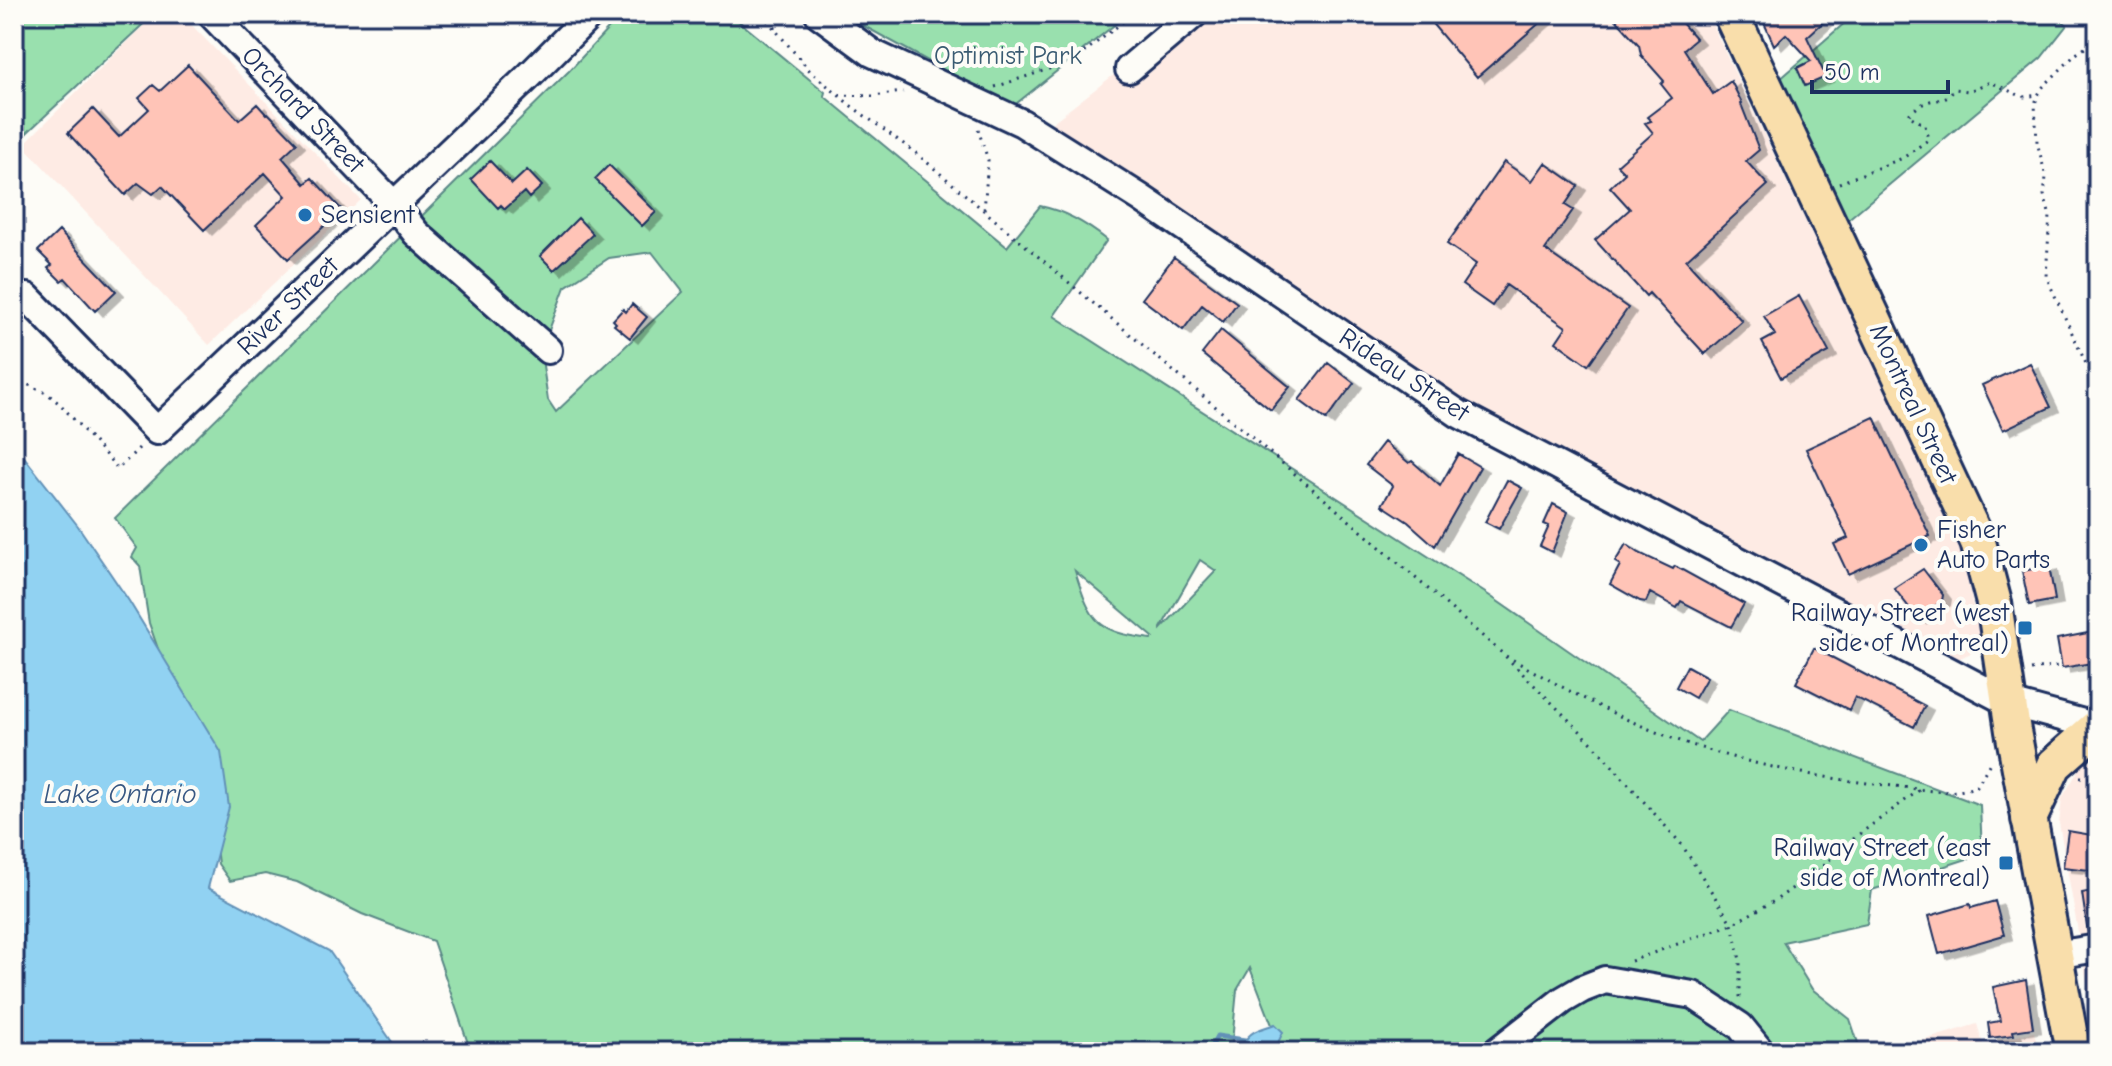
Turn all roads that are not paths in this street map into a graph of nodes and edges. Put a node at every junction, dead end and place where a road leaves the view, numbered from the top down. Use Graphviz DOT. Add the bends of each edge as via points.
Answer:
graph roads {
  1 [pos="211,14"];
  2 [pos="591,14"];
  3 [pos="819,14"];
  4 [pos="1194,14"];
  5 [pos="1731,14"];
  6 [pos="1129,69"];
  7 [pos="394,205"];
  8 [pos="27,297"];
  9 [pos="548,350"];
  10 [pos="2010,703"];
  11 [pos="2097,727"];
  12 [pos="2029,819"];
  13 [pos="2098,948"];
  14 [pos="2055,955"];
  15 [pos="1496,1052"];
  16 [pos="1761,1052"];
  17 [pos="2073,1052"];
  1 -- 7 [label="street, Orchard Street"];
  2 -- 7 [label="street, River Street"];
  3 -- 10 [label="street, Rideau Street" via="872,53 1022,123 1459,414"];
  4 -- 6 [label="street"];
  5 -- 10 [label="main road, Montreal Street" via="1978,542"];
  7 -- 8 [label="street, River Street" via="157,431"];
  7 -- 9 [label="street, Orchard Street" via="416,233"];
  10 -- 11 [label="street, Rideau Street"];
  10 -- 12 [label="main road, Montreal Street"];
  11 -- 12 [label="main road" via="2054,765"];
  12 -- 14 [label="main road, Montreal Street"];
  13 -- 14 [label="street"];
  14 -- 17 [label="main road, Montreal Street"];
  15 -- 16 [label="street" via="1563,1000 1602,981 1693,995 1740,1026"];
}
